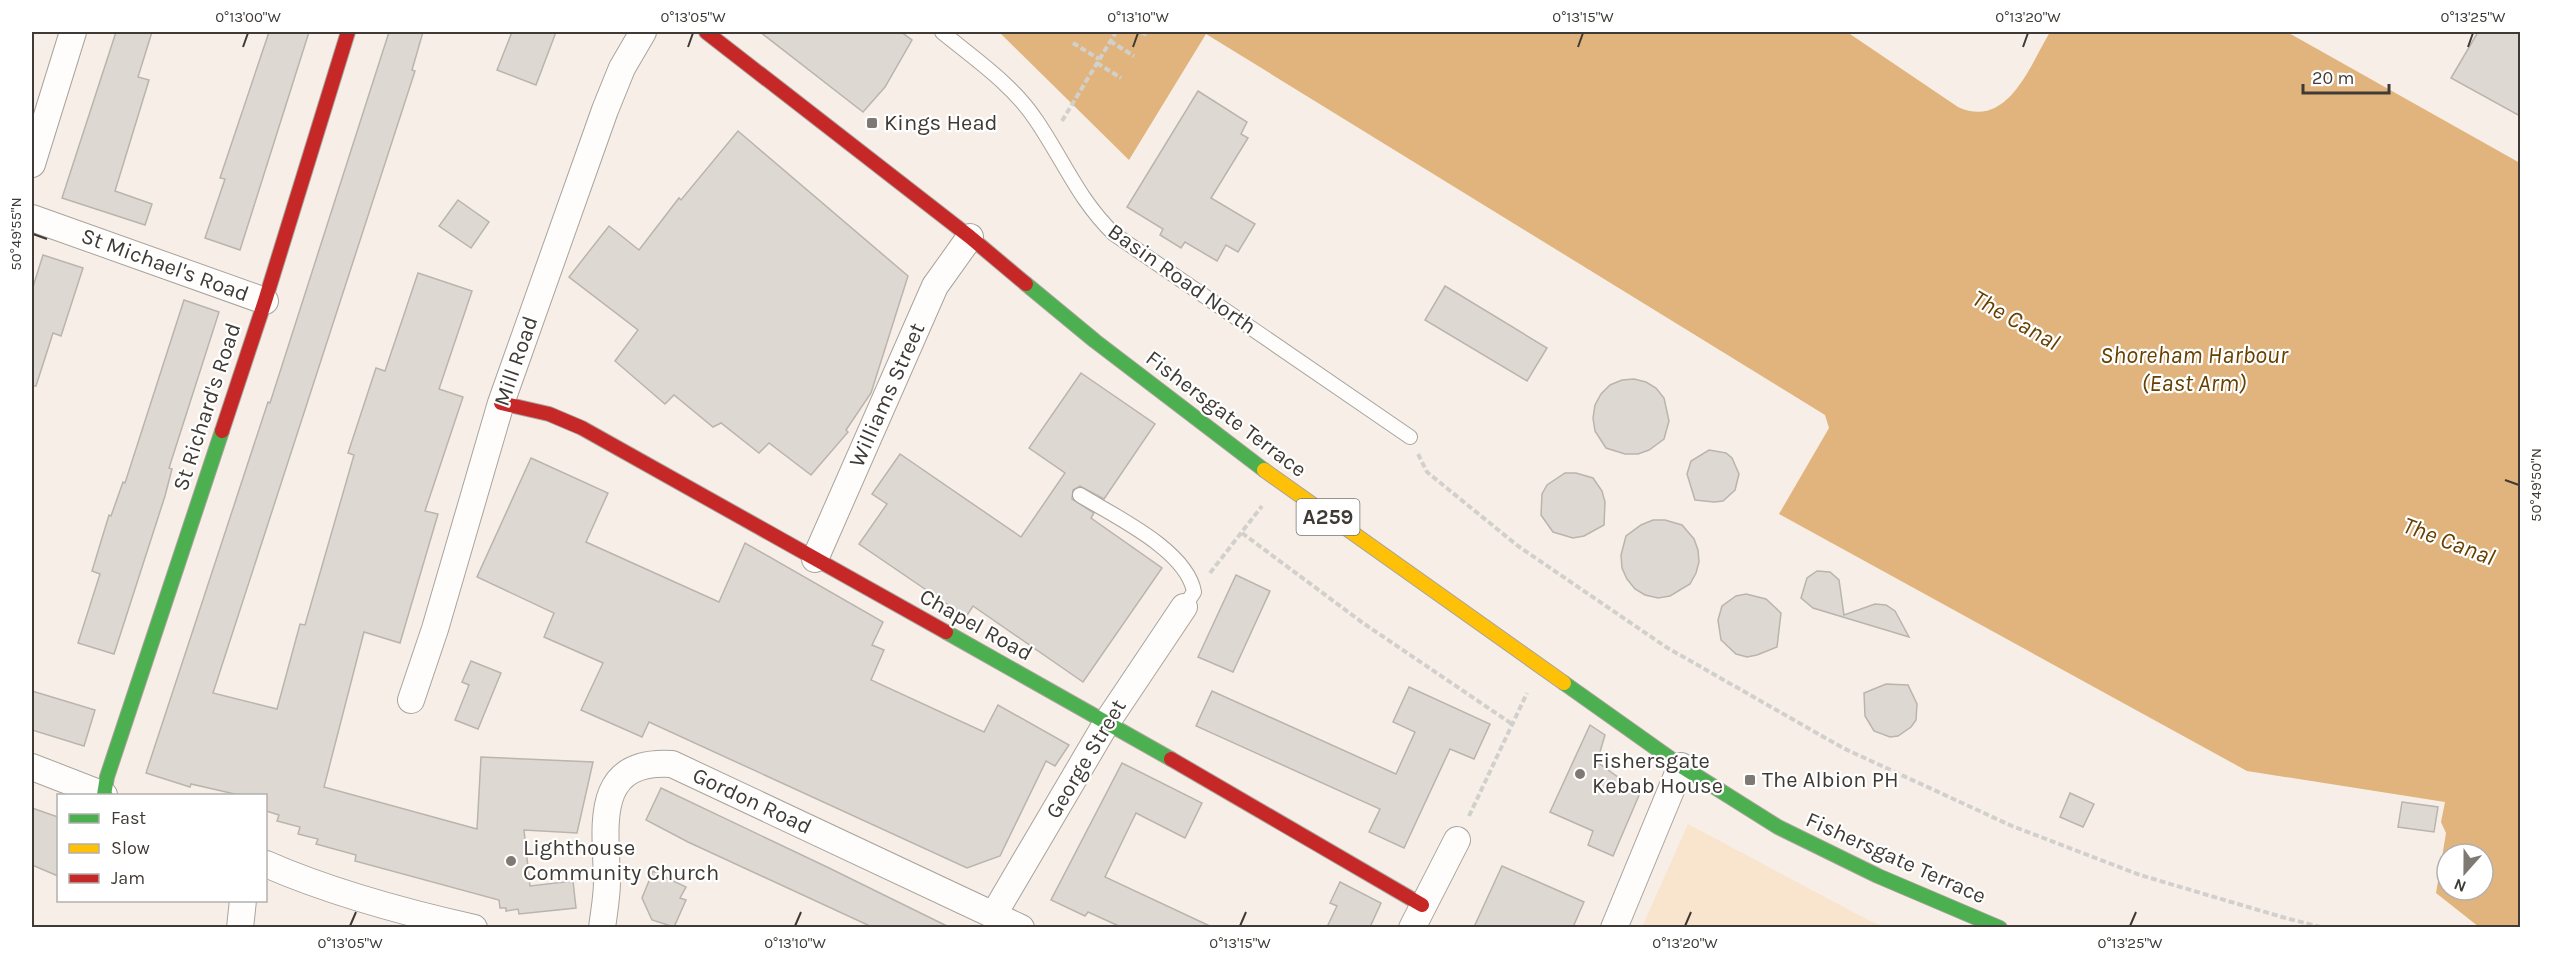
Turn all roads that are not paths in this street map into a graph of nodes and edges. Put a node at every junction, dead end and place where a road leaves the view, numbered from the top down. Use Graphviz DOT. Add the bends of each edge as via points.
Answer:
graph roads {
  1 [pos="73,32"];
  2 [pos="348,32"];
  3 [pos="643,32"];
  4 [pos="706,32"];
  5 [pos="942,32"];
  6 [pos="32,164"];
  7 [pos="32,218"];
  8 [pos="970,237"];
  9 [pos="265,301"];
  10 [pos="501,403"];
  11 [pos="1410,437"];
  12 [pos="1080,495"];
  13 [pos="815,559"];
  14 [pos="1184,607"];
  15 [pos="411,700"];
  16 [pos="1107,722"];
  17 [pos="1681,766"];
  18 [pos="32,767"];
  19 [pos="102,794"];
  20 [pos="105,794"];
  21 [pos="1457,840"];
  22 [pos="267,864"];
  23 [pos="243,902"];
  24 [pos="994,914"];
  25 [pos="1417,916"];
  26 [pos="240,927"];
  27 [pos="474,927"];
  28 [pos="602,927"];
  29 [pos="1022,927"];
  30 [pos="1614,927"];
  31 [pos="2000,927"];
  1 -- 6 [label="street"];
  2 -- 9 [label="street, St Richard's Road"];
  3 -- 10 [label="street, Mill Road" via="622,68 605,110"];
  4 -- 8 [label="street, Fishersgate Terrace / A259"];
  5 -- 11 [label="lane, Basin Road North" via="1014,92 1036,120 1093,214 1114,234"];
  7 -- 9 [label="street, St Michael's Road"];
  8 -- 13 [label="street, Williams Street" via="931,296"];
  8 -- 17 [label="street, Fishersgate Terrace / A259" via="1095,341 1280,482"];
  9 -- 20 [label="street, St Richard's Road" via="107,777"];
  10 -- 13 [label="street, Chapel Road" via="549,414 582,429"];
  10 -- 15 [label="street, Mill Road"];
  12 -- 14 [label="lane" via="1168,550 1192,581 1194,592"];
  13 -- 16 [label="street, Chapel Road"];
  14 -- 16 [label="street, George Street"];
  16 -- 24 [label="street, George Street"];
  16 -- 25 [label="street, Chapel Road"];
  17 -- 30 [label="street"];
  17 -- 31 [label="street, Fishersgate Terrace / A259" via="1778,827 1878,876"];
  18 -- 19 [label="street"];
  21 -- 25 [label="street"];
  22 -- 27 [label="street" via="322,887"];
  23 -- 26 [label="street"];
  24 -- 28 [label="street, Gordon Road" via="672,764 658,763 642,766 622,777 607,800 607,883"];
  24 -- 29 [label="street, Gordon Road"];
}
